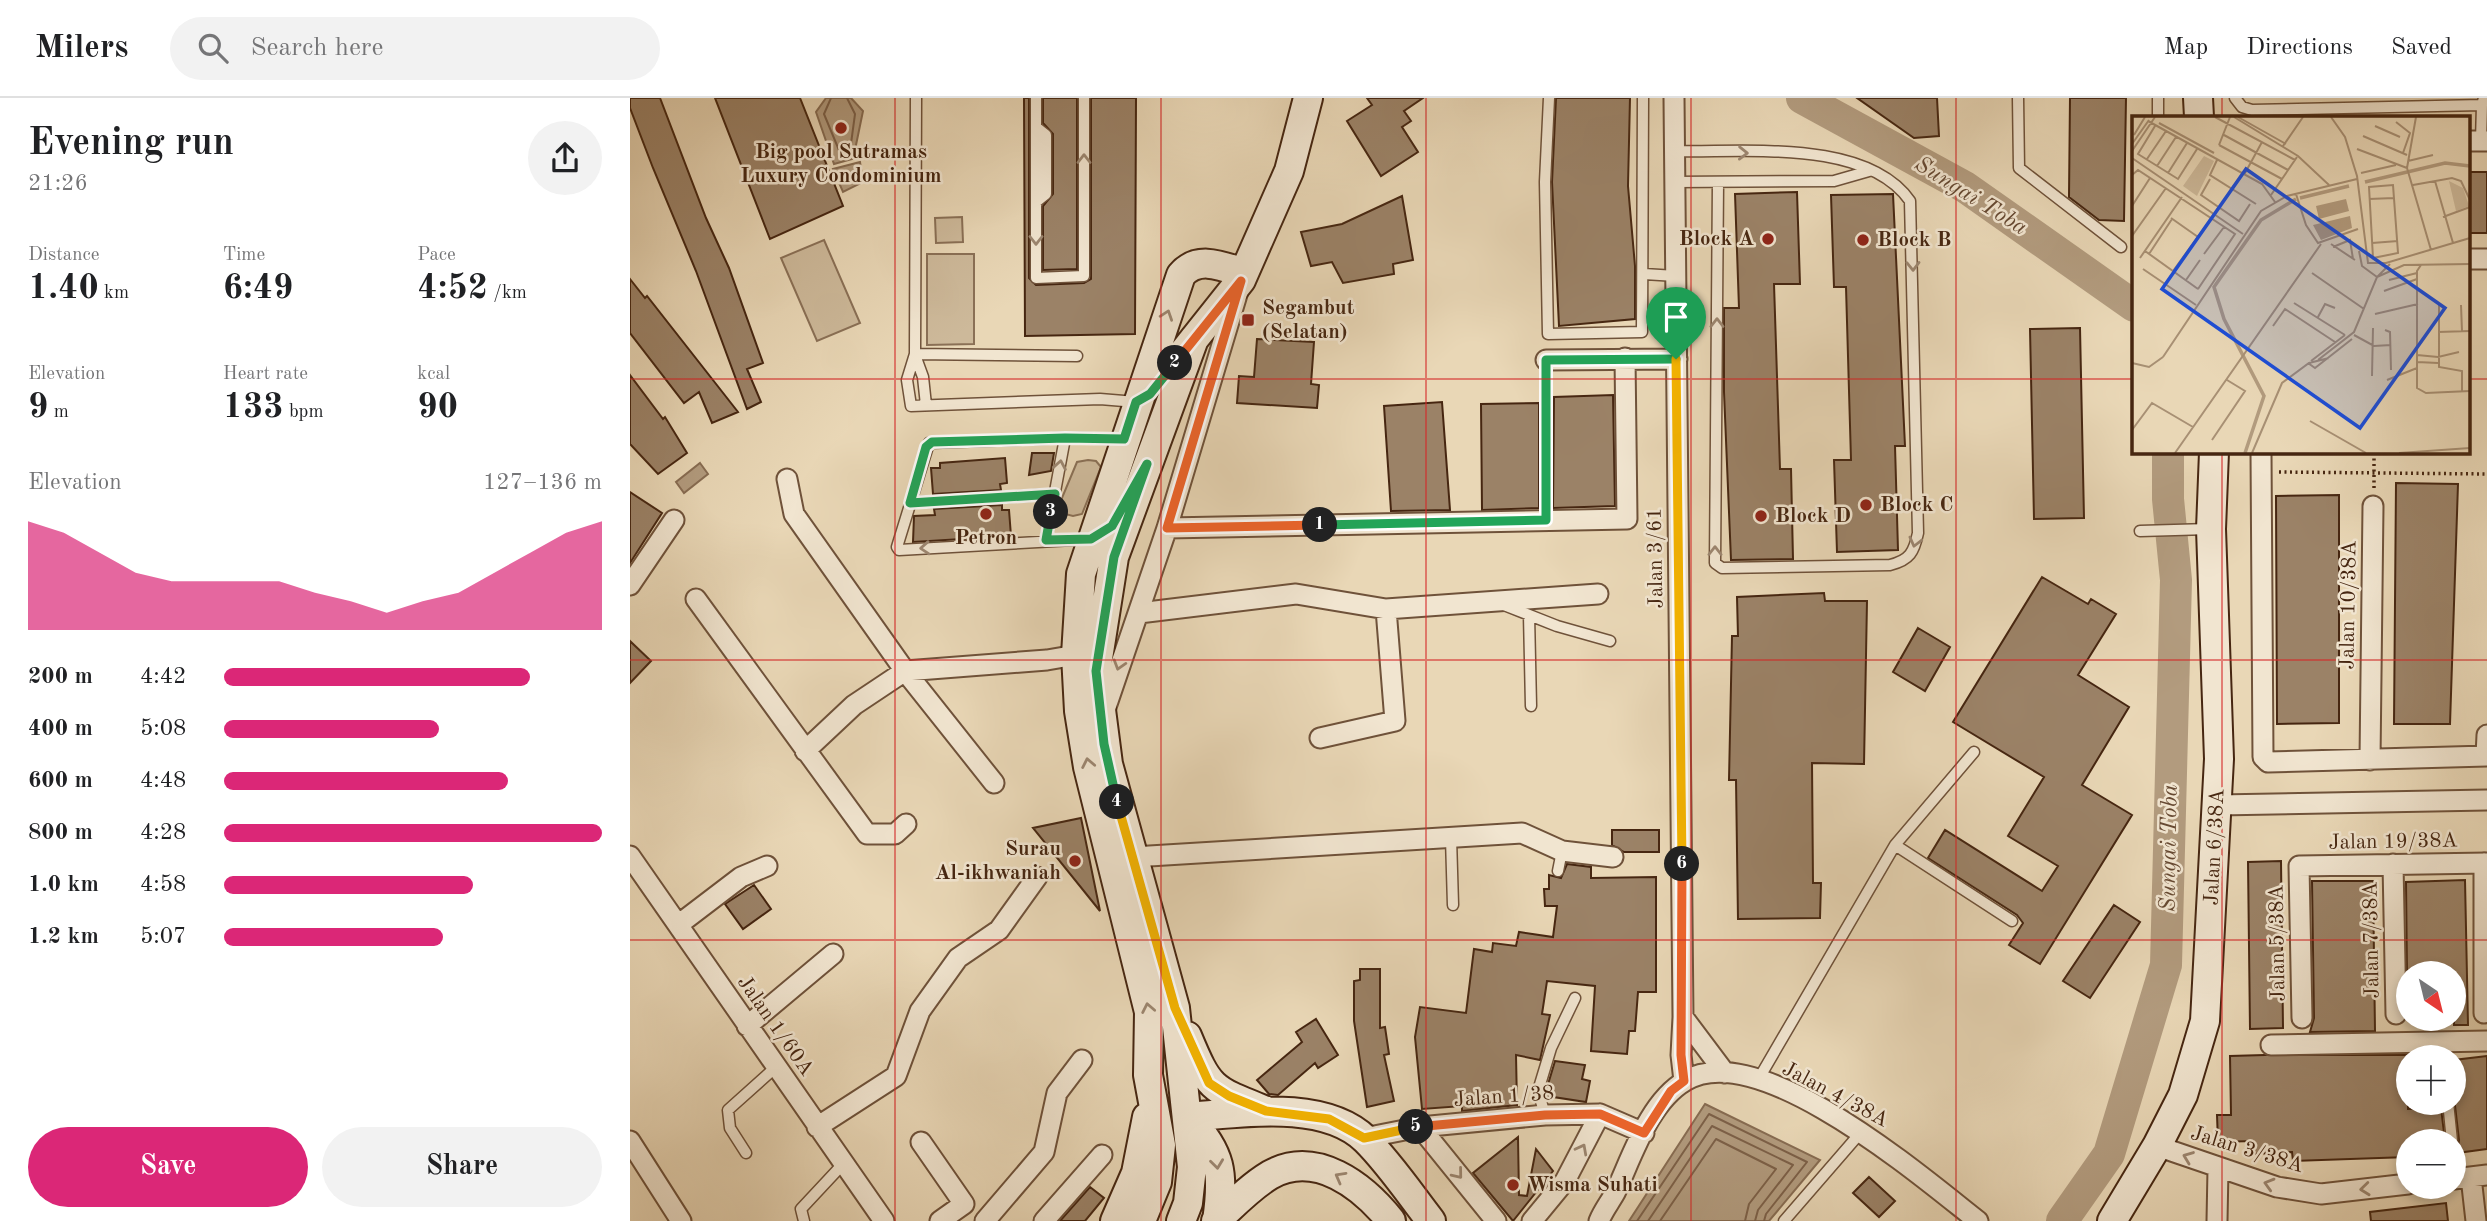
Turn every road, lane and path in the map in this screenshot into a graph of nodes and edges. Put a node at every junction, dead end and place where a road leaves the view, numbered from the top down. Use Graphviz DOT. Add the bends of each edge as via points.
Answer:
graph roads {
  1 [pos="916,98"];
  2 [pos="1037,98"];
  3 [pos="1084,98"];
  4 [pos="1308,98"];
  5 [pos="1549,98"];
  6 [pos="1643,98"];
  7 [pos="1674,98"];
  8 [pos="2018,98"];
  9 [pos="2158,98"];
  10 [pos="2198,98"];
  11 [pos="2235,98"];
  12 [pos="2483,102"];
  13 [pos="2158,116"];
  14 [pos="2199,116"];
  15 [pos="2479,141"];
  16 [pos="1674,151"];
  17 [pos="1869,170"];
  18 [pos="1675,182"];
  19 [pos="1718,182"];
  20 [pos="2121,247"];
  21 [pos="1644,274"];
  22 [pos="1676,276"];
  23 [pos="1243,277"];
  24 [pos="1194,339"];
  25 [pos="915,355"];
  26 [pos="1077,356"];
  27 [pos="1625,358"];
  28 [pos="1676,359"];
  29 [pos="1546,360"];
  30 [pos="1136,402"];
  31 [pos="926,405"];
  32 [pos="1065,438"];
  33 [pos="1124,439"];
  34 [pos="2214,453"];
  35 [pos="2261,453"];
  36 [pos="2374,453"];
  37 [pos="1147,464"];
  38 [pos="2261,472"];
  39 [pos="2374,474"];
  40 [pos="2487,474"];
  41 [pos="787,479"];
  42 [pos="1055,494"];
  43 [pos="910,503"];
  44 [pos="2373,506"];
  45 [pos="674,520"];
  46 [pos="1546,520"];
  47 [pos="1106,528"];
  48 [pos="1167,528"];
  49 [pos="2211,529"];
  50 [pos="2140,531"];
  51 [pos="1046,540"];
  52 [pos="630,585"];
  53 [pos="1598,594"];
  54 [pos="696,599"];
  55 [pos="1496,602"];
  56 [pos="1386,609"];
  57 [pos="1139,613"];
  58 [pos="1529,615"];
  59 [pos="1610,641"];
  60 [pos="1076,655"];
  61 [pos="905,671"];
  62 [pos="1531,706"];
  63 [pos="1103,718"];
  64 [pos="2487,735"];
  65 [pos="1320,738"];
  66 [pos="805,751"];
  67 [pos="1974,752"];
  68 [pos="2487,756"];
  69 [pos="2370,760"];
  70 [pos="994,783"];
  71 [pos="2487,800"];
  72 [pos="2218,805"];
  73 [pos="906,824"];
  74 [pos="1451,838"];
  75 [pos="1895,845"];
  76 [pos="1562,851"];
  77 [pos="630,856"];
  78 [pos="1133,857"];
  79 [pos="1613,857"];
  80 [pos="2486,863"];
  81 [pos="2393,864"];
  82 [pos="767,866"];
  83 [pos="2299,866"];
  84 [pos="1558,871"];
  85 [pos="1037,877"];
  86 [pos="1453,905"];
  87 [pos="2012,921"];
  88 [pos="678,925"];
  89 [pos="833,954"];
  90 [pos="1575,998"];
  91 [pos="1175,1008"];
  92 [pos="2484,1013"];
  93 [pos="2396,1014"];
  94 [pos="1683,1017"];
  95 [pos="2302,1018"];
  96 [pos="747,1026"];
  97 [pos="2487,1041"];
  98 [pos="2271,1045"];
  99 [pos="2466,1045"];
  100 [pos="2396,1049"];
  101 [pos="1082,1060"];
  102 [pos="776,1067"];
  103 [pos="1725,1073"];
  104 [pos="1148,1076"];
  105 [pos="1758,1080"];
  106 [pos="1684,1081"];
  107 [pos="1266,1111"];
  108 [pos="1600,1114"];
  109 [pos="1545,1115"];
  110 [pos="1188,1117"];
  111 [pos="817,1127"];
  112 [pos="1420,1127"];
  113 [pos="1862,1131"];
  114 [pos="1644,1133"];
  115 [pos="1364,1138"];
  116 [pos="630,1141"];
  117 [pos="921,1142"];
  118 [pos="1161,1145"];
  119 [pos="2157,1146"];
  120 [pos="746,1153"];
  121 [pos="1102,1155"];
  122 [pos="843,1164"];
  123 [pos="2218,1168"];
  124 [pos="2471,1177"];
  125 [pos="2396,1185"];
  126 [pos="1598,1220"];
  127 [pos="681,1221"];
  128 [pos="804,1221"];
  129 [pos="884,1221"];
  130 [pos="940,1221"];
  131 [pos="985,1221"];
  132 [pos="1044,1221"];
  133 [pos="1115,1221"];
  134 [pos="1141,1221"];
  135 [pos="1181,1221"];
  136 [pos="1216,1221"];
  137 [pos="1391,1221"];
  138 [pos="1431,1221"];
  139 [pos="1496,1221"];
  140 [pos="1532,1221"];
  141 [pos="1784,1221"];
  142 [pos="1978,1221"];
  143 [pos="2112,1221"];
  144 [pos="2217,1221"];
  145 [pos="2476,1221"];
  1 -- 25 [label="lane"];
  2 -- 3 [label="lane, one-way" via="1036,127 1046,135 1046,194 1036,202 1036,278 1084,276"];
  4 -- 23 [label="street" via="1289,171"];
  5 -- 21 [label="lane" via="1545,182 1548,334 1642,332"];
  6 -- 21 [label="lane"];
  7 -- 16 [label="street, Jalan 3/61"];
  8 -- 20 [label="lane" via="2019,168"];
  9 -- 13 [label="lane"];
  10 -- 14 [label="street"];
  11 -- 12 [label="lane" via="2252,110"];
  12 -- 15 [label="lane"];
  16 -- 17 [label="lane, one-way" via="1828,155"];
  16 -- 18 [label="street, Jalan 3/61"];
  17 -- 19 [label="lane" via="1834,181"];
  17 -- 19 [label="lane, one-way" via="1899,186 1910,201 1912,218 1919,533 1914,552 1904,562 1890,565 1722,568 1715,563"];
  18 -- 19 [label="lane"];
  18 -- 22 [label="street, Jalan 3/61"];
  21 -- 22 [label="lane"];
  22 -- 28 [label="street, Jalan 3/61"];
  23 -- 24 [label="street"];
  30 -- 23 [label="street, one-way" via="1181,275 1200,262"];
  23 -- 48 [label="street"];
  24 -- 30 [label="street" via="1150,394"];
  24 -- 37 [label="street"];
  25 -- 26 [label="lane"];
  25 -- 31 [label="lane"];
  25 -- 31 [label="lane" via="907,380 911,406"];
  27 -- 28 [label="street"];
  27 -- 29 [label="street"];
  27 -- 46 [label="street" via="1627,519"];
  28 -- 94 [label="street, Jalan 3/61"];
  29 -- 46 [label="lane"];
  30 -- 31 [label="lane" via="1100,399"];
  30 -- 33 [label="street"];
  32 -- 33 [label="lane"];
  42 -- 32 [label="lane, one-way"];
  32 -- 43 [label="lane" via="929,443"];
  33 -- 47 [label="street"];
  34 -- 49 [label="street, Jalan 6/38A"];
  35 -- 38 [label="street"];
  36 -- 39 [label="path"];
  37 -- 47 [label="lane"];
  37 -- 63 [label="street" via="1112,568 1096,671"];
  38 -- 39 [label="path"];
  38 -- 69 [label="street" via="2263,757 2268,762"];
  39 -- 40 [label="path"];
  39 -- 44 [label="path"];
  41 -- 61 [label="street" via="794,514"];
  42 -- 43 [label="lane"];
  42 -- 51 [label="lane"];
  51 -- 43 [label="lane, one-way" via="899,550"];
  44 -- 69 [label="street, Jalan 10/38A"];
  45 -- 52 [label="street"];
  46 -- 48 [label="street"];
  47 -- 51 [label="lane"];
  47 -- 60 [label="street" via="1081,574"];
  48 -- 57 [label="street"];
  49 -- 50 [label="lane"];
  49 -- 72 [label="street, Jalan 6/38A"];
  53 -- 55 [label="street"];
  54 -- 66 [label="street"];
  55 -- 56 [label="street"];
  55 -- 58 [label="lane"];
  56 -- 57 [label="street" via="1296,594"];
  56 -- 65 [label="street" via="1395,721"];
  57 -- 63 [label="street, one-way"];
  58 -- 59 [label="lane"];
  58 -- 62 [label="lane"];
  60 -- 61 [label="street"];
  104 -- 60 [label="street, one-way" via="1149,1012 1088,767"];
  61 -- 66 [label="street" via="854,705"];
  61 -- 70 [label="street"];
  63 -- 78 [label="street" via="1108,764"];
  64 -- 68 [label="street"];
  66 -- 73 [label="street" via="867,834 895,834"];
  67 -- 75 [label="lane"];
  68 -- 69 [label="street"];
  71 -- 72 [label="street"];
  72 -- 119 [label="street, Jalan 6/38A" via="2205,1021 2183,1096"];
  74 -- 76 [label="street" via="1522,833"];
  74 -- 78 [label="street"];
  74 -- 86 [label="lane"];
  75 -- 87 [label="lane"];
  75 -- 105 [label="lane"];
  76 -- 79 [label="street"];
  76 -- 84 [label="lane"];
  77 -- 88 [label="street, Jalan 1/60A"];
  78 -- 91 [label="street"];
  80 -- 81 [label="street, Jalan 19/38A"];
  80 -- 92 [label="street"];
  81 -- 83 [label="street, Jalan 19/38A"];
  81 -- 93 [label="street, Jalan 7/38A"];
  82 -- 88 [label="street" via="741,877"];
  83 -- 95 [label="street, Jalan 5/38A"];
  85 -- 111 [label="street" via="999,930 958,958 927,1001 896,1076"];
  88 -- 96 [label="street, Jalan 1/60A"];
  89 -- 96 [label="street"];
  90 -- 109 [label="lane" via="1551,1048 1538,1091"];
  91 -- 107 [label="street" via="1209,1083"];
  91 -- 110 [label="street"];
  94 -- 103 [label="street"];
  94 -- 106 [label="street, Jalan 3/61"];
  96 -- 102 [label="street, Jalan 1/60A"];
  97 -- 99 [label="street"];
  98 -- 100 [label="street"];
  101 -- 131 [label="street" via="1057,1093 1044,1152"];
  102 -- 111 [label="street, Jalan 1/60A"];
  102 -- 120 [label="lane" via="729,1110 730,1128"];
  103 -- 105 [label="street, Jalan 4/38A"];
  103 -- 106 [label="street, Jalan 4/38A"];
  104 -- 118 [label="street"];
  104 -- 133 [label="street" via="1141,1152"];
  105 -- 113 [label="street, Jalan 4/38A"];
  106 -- 114 [label="street"];
  107 -- 110 [label="street"];
  107 -- 115 [label="street" via="1329,1119"];
  108 -- 109 [label="street, Jalan 1/38"];
  108 -- 114 [label="street, Jalan 1/38"];
  140 -- 108 [label="street, one-way" via="1565,1181"];
  109 -- 112 [label="street, Jalan 1/38"];
  110 -- 118 [label="street"];
  110 -- 135 [label="street" via="1192,1167"];
  110 -- 136 [label="street, one-way" via="1208,1138 1218,1159"];
  111 -- 122 [label="street, Jalan 1/60A"];
  112 -- 115 [label="street, Jalan 1/38"];
  112 -- 139 [label="street, one-way"];
  113 -- 141 [label="lane"];
  113 -- 142 [label="street, Jalan 4/38A"];
  114 -- 126 [label="street"];
  115 -- 138 [label="street"];
  116 -- 127 [label="street"];
  117 -- 130 [label="street" via="964,1204"];
  118 -- 134 [label="street" via="1157,1182"];
  123 -- 119 [label="street, Jalan 3/38A, one-way"];
  119 -- 143 [label="street, Jalan 6/38A"];
  121 -- 132 [label="street"];
  122 -- 128 [label="lane" via="802,1209"];
  122 -- 129 [label="street, Jalan 1/60A"];
  125 -- 123 [label="street, Jalan 3/38A, one-way" via="2321,1194 2277,1187"];
  123 -- 144 [label="street"];
  124 -- 145 [label="street"];
  137 -- 136 [label="street, one-way" via="1370,1196 1335,1174 1311,1166 1291,1166 1272,1174"];
}
